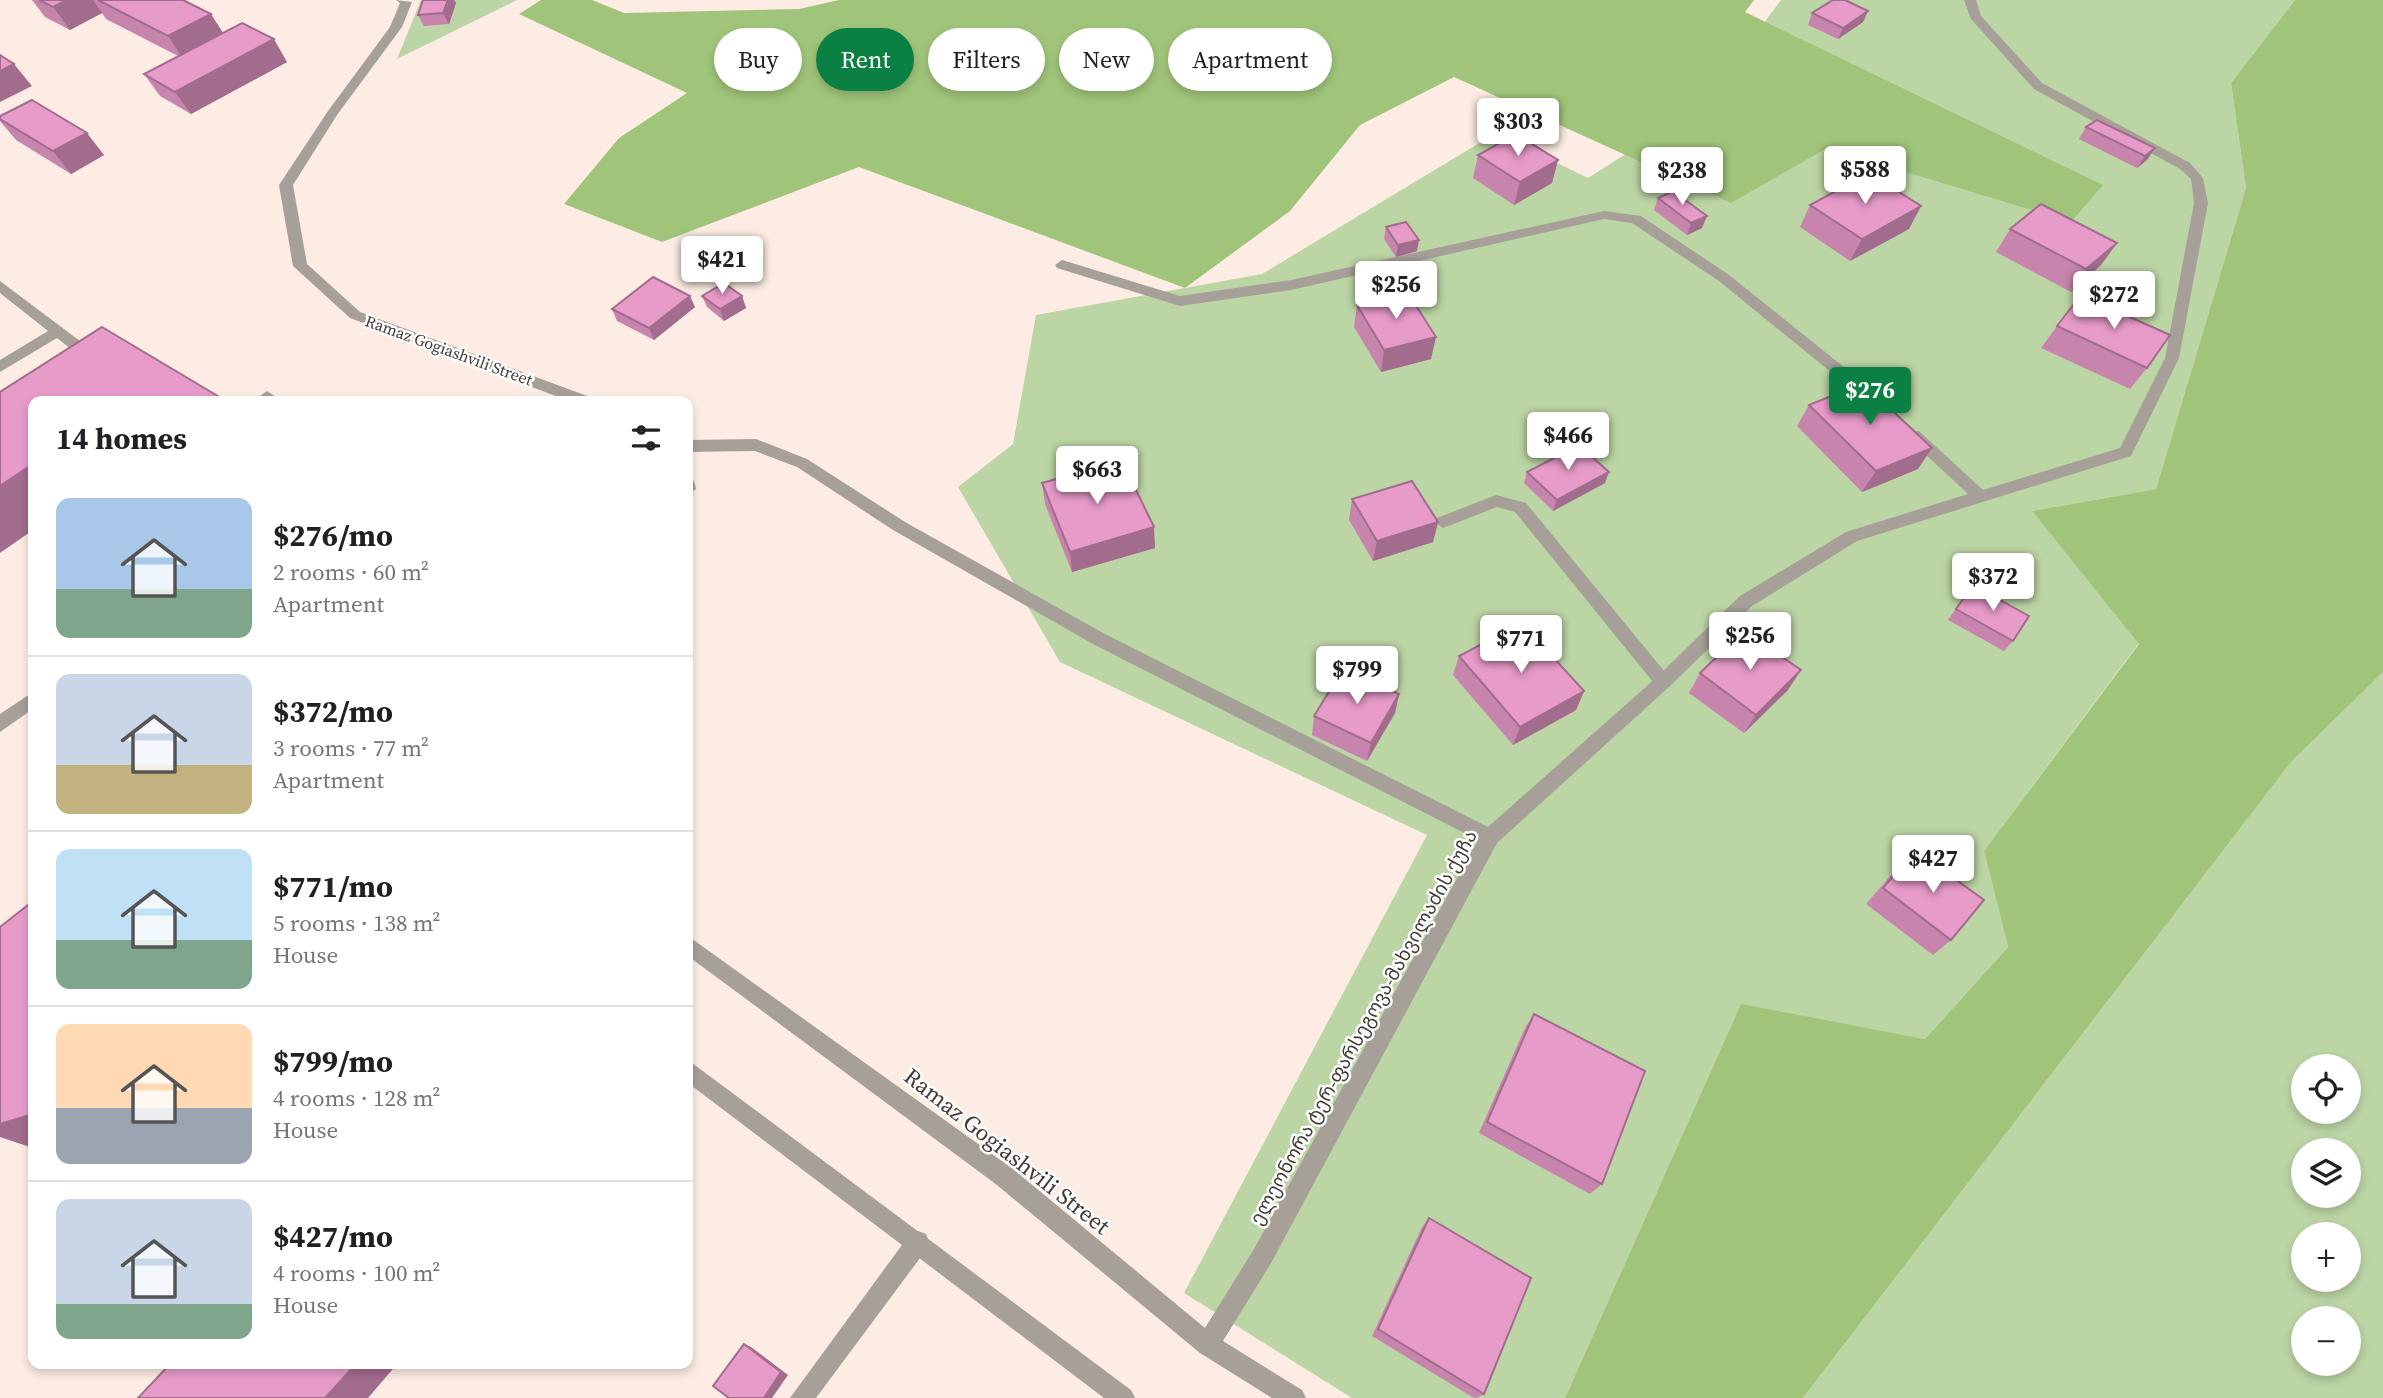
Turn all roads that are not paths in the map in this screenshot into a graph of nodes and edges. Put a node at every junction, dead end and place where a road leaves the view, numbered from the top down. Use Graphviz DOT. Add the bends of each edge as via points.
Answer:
graph roads {
  1 [pos="402,0"];
  2 [pos="1970,0"];
  3 [pos="1062,265"];
  4 [pos="0,286"];
  5 [pos="56,332"];
  6 [pos="97,362"];
  7 [pos="0,367"];
  8 [pos="572,396"];
  9 [pos="1882,407"];
  10 [pos="1902,424"];
  11 [pos="693,446"];
  12 [pos="1979,495"];
  13 [pos="1443,522"];
  14 [pos="1663,682"];
  15 [pos="28,703"];
  16 [pos="0,724"];
  17 [pos="1490,836"];
  18 [pos="693,949"];
  19 [pos="693,1074"];
  20 [pos="918,1242"];
  21 [pos="1208,1345"];
  22 [pos="802,1398"];
  23 [pos="1123,1398"];
  24 [pos="1294,1398"];
  1 -- 8 [label="street, Ramaz Gogiashvili Street" via="406,2 396,27 286,185 300,266 355,315"];
  2 -- 12 [label="street, ელეონორა ტერ-ფარსეგოვა-მახვილაძის ქუჩა" via="1975,17 2038,86 2185,166 2197,178 2201,203 2172,358 2126,452"];
  3 -- 9 [label="street" via="1180,301 1291,285 1604,215 1636,219 1724,278"];
  4 -- 5 [label="street"];
  5 -- 6 [label="street"];
  5 -- 7 [label="street"];
  10 -- 12 [label="street"];
  11 -- 17 [label="street" via="756,445 802,463 899,526 1099,639"];
  12 -- 14 [label="street, ელეონორა ტერ-ფარსეგოვა-მახვილაძის ქუჩა" via="1852,536 1746,601"];
  13 -- 14 [label="street" via="1496,501 1520,507"];
  14 -- 17 [label="street, ელეონორა ტერ-ფარსეგოვა-მახვილაძის ქუჩა"];
  15 -- 16 [label="street"];
  17 -- 21 [label="street, ელეონორა ტერ-ფარსეგოვა-მახვილაძის ქუჩა" via="1262,1257"];
  18 -- 21 [label="street, Ramaz Gogiashvili Street" via="1005,1177"];
  19 -- 20 [label="street"];
  20 -- 22 [label="street"];
  20 -- 23 [label="street"];
  21 -- 24 [label="street, Ramaz Gogiashvili Street"];
}
